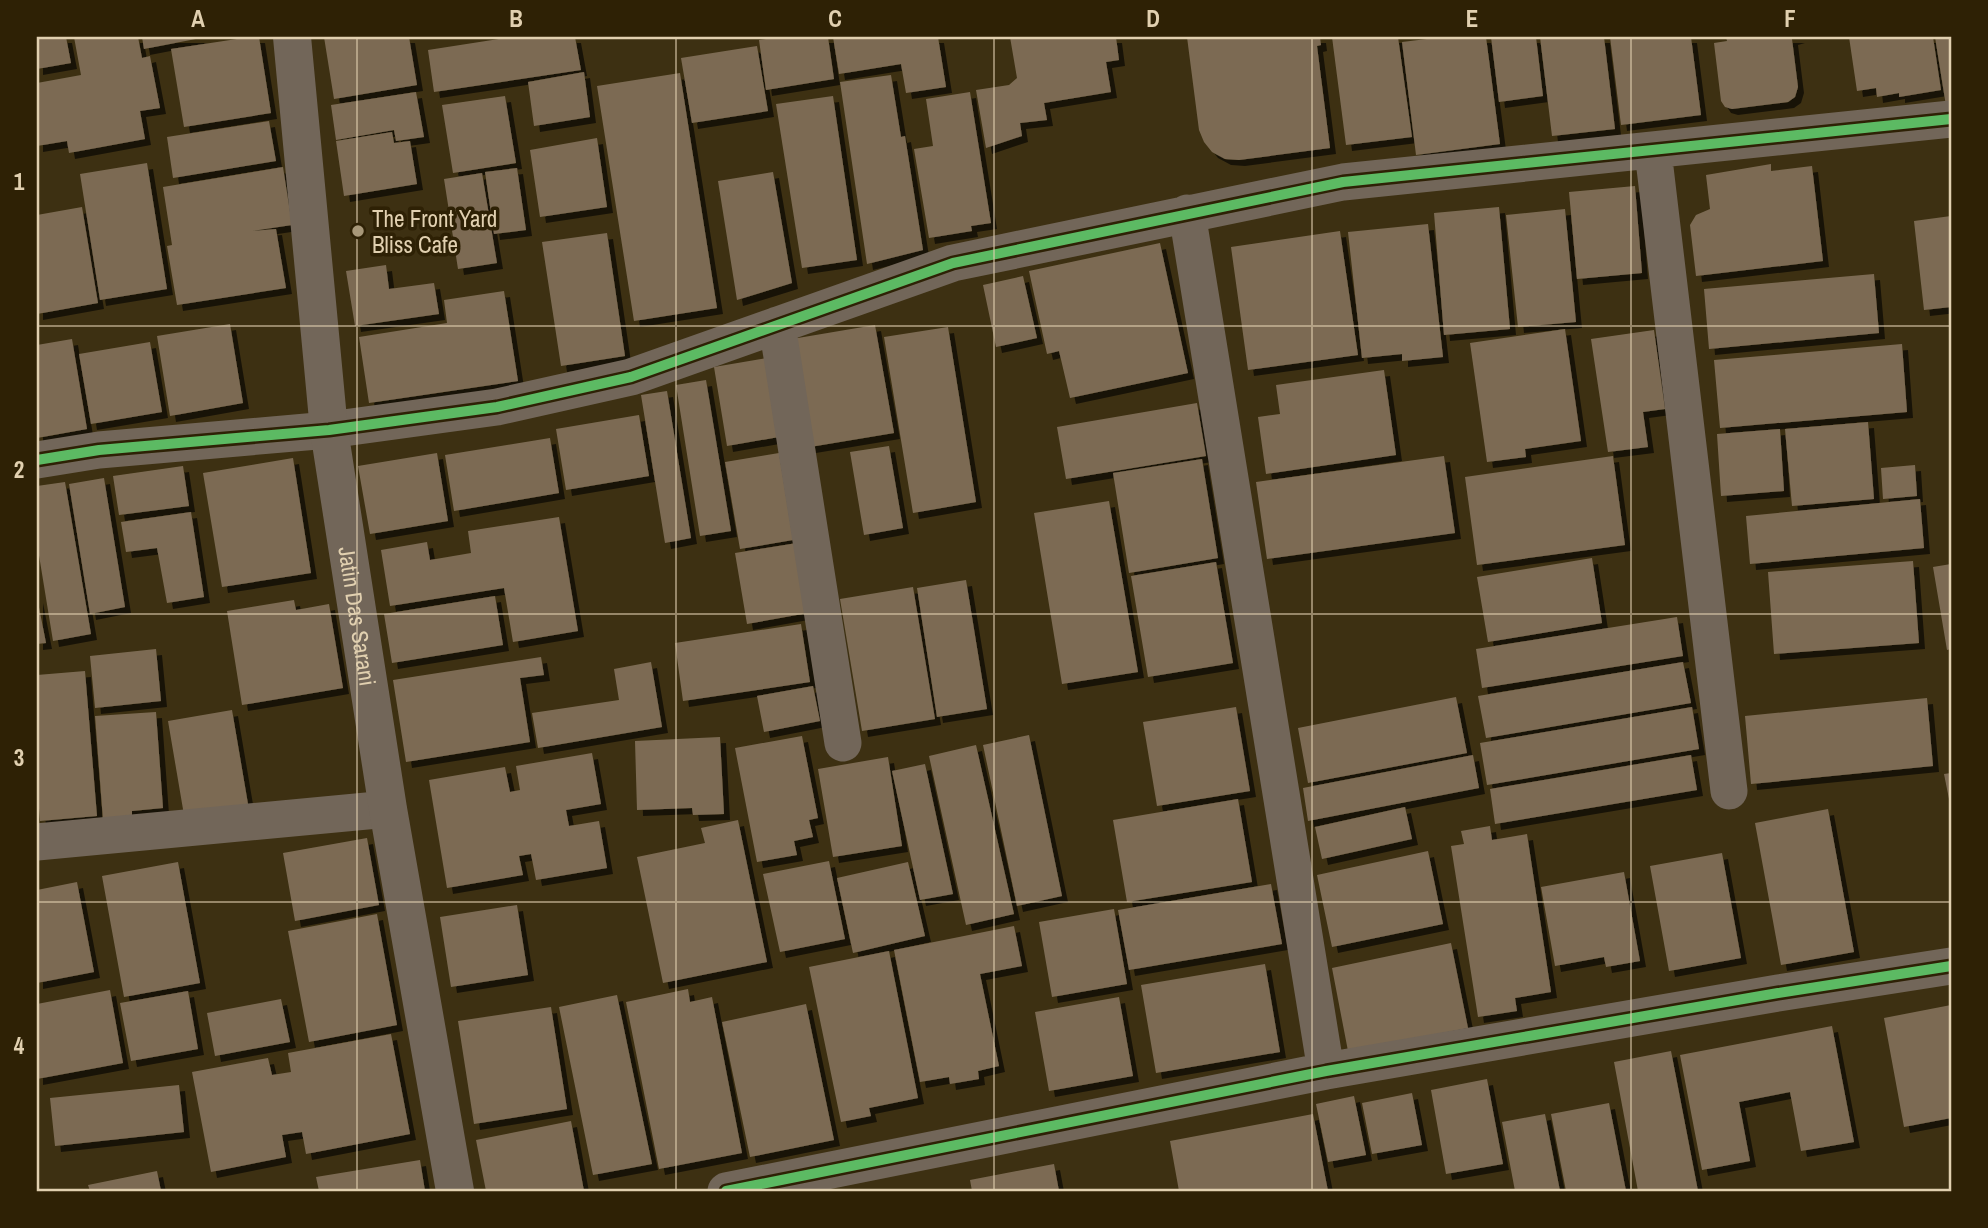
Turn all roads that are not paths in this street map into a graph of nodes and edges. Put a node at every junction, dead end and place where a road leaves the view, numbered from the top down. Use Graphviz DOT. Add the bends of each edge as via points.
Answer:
graph roads {
  1 [pos="292,37"];
  2 [pos="1951,120"];
  3 [pos="1653,151"];
  4 [pos="1187,213"];
  5 [pos="776,325"];
  6 [pos="329,430"];
  7 [pos="37,460"];
  8 [pos="843,743"];
  9 [pos="1729,790"];
  10 [pos="388,809"];
  11 [pos="37,842"];
  12 [pos="1951,966"];
  13 [pos="1326,1071"];
  14 [pos="455,1191"];
  15 [pos="726,1191"];
  1 -- 6 [label="street, Jatin Das Sarani"];
  2 -- 3 [label="street"];
  3 -- 4 [label="street" via="1343,182"];
  3 -- 9 [label="street"];
  4 -- 5 [label="street" via="953,263"];
  4 -- 13 [label="street"];
  5 -- 6 [label="street" via="631,377 497,407"];
  5 -- 8 [label="street"];
  6 -- 7 [label="street" via="99,450"];
  6 -- 10 [label="street, Jatin Das Sarani"];
  10 -- 11 [label="street"];
  10 -- 14 [label="street, Jatin Das Sarani"];
  12 -- 13 [label="street"];
  13 -- 15 [label="street"];
}
